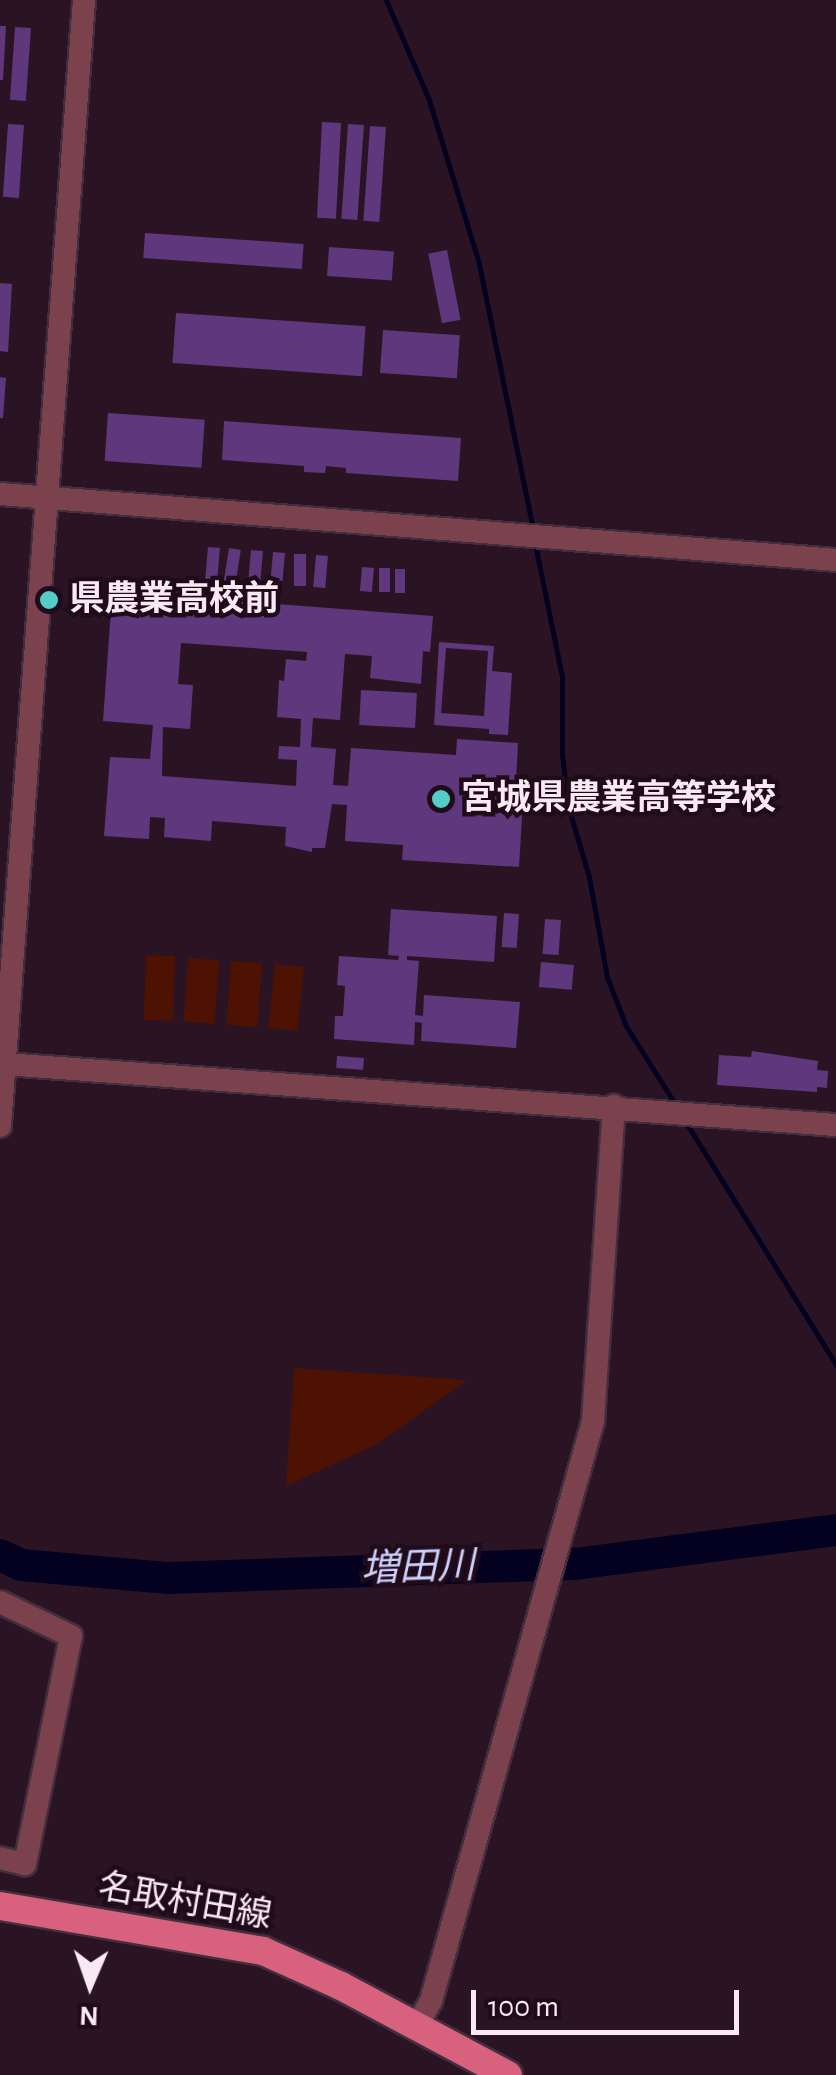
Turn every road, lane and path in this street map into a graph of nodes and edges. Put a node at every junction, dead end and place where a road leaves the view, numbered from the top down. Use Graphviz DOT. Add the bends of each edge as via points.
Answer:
graph roads {
  1 [pos="84,0"];
  2 [pos="0,494"];
  3 [pos="48,498"];
  4 [pos="836,560"];
  5 [pos="5,1064"];
  6 [pos="614,1106"];
  7 [pos="0,1126"];
  8 [pos="836,1126"];
  9 [pos="0,1602"];
  10 [pos="0,1858"];
  11 [pos="0,1906"];
  12 [pos="424,2014"];
  13 [pos="508,2075"];
  1 -- 3 [label="street"];
  2 -- 3 [label="street"];
  3 -- 4 [label="street"];
  3 -- 5 [label="street"];
  5 -- 6 [label="street"];
  5 -- 7 [label="street"];
  6 -- 8 [label="street"];
  6 -- 12 [label="street" via="594,1421"];
  9 -- 10 [label="street" via="71,1636 26,1864"];
  11 -- 12 [label="main road, 名取村田線" via="263,1951"];
  12 -- 13 [label="main road, 名取村田線"];
}
